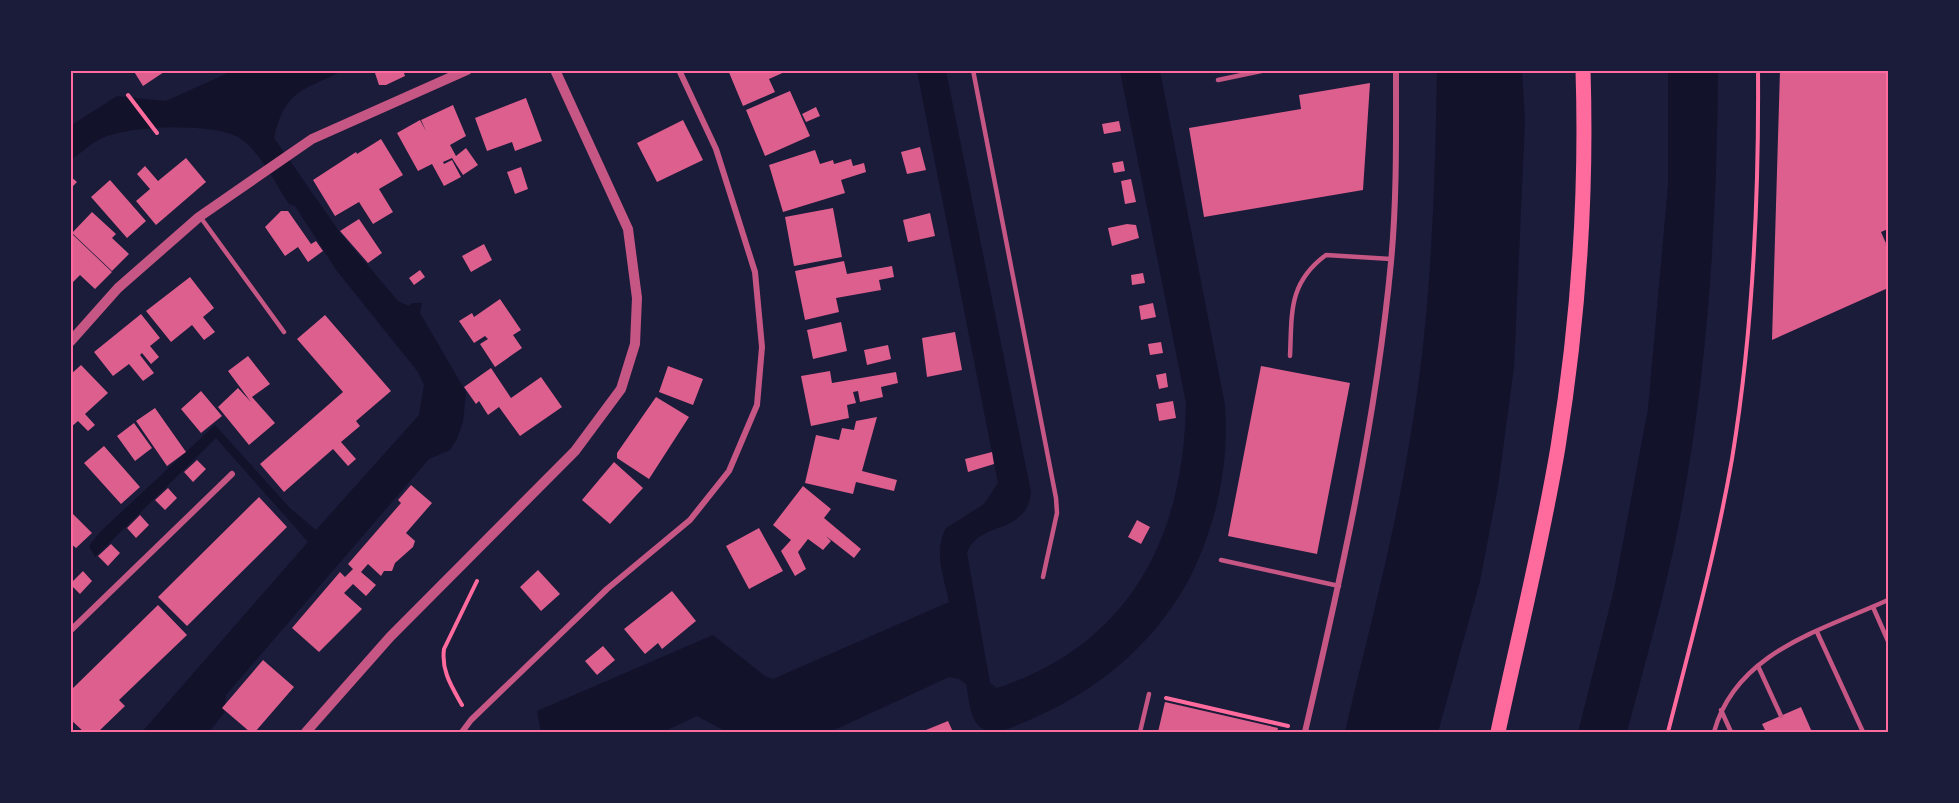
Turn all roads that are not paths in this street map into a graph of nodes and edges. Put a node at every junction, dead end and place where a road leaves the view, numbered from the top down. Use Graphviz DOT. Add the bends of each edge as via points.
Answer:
graph roads {
  1 [pos="467,70"];
  2 [pos="555,70"];
  3 [pos="678,70"];
  4 [pos="973,70"];
  5 [pos="1266,70"];
  6 [pos="1396,70"];
  7 [pos="1583,70"];
  8 [pos="1218,80"];
  9 [pos="200,217"];
  10 [pos="1391,260"];
  11 [pos="284,332"];
  12 [pos="70,342"];
  13 [pos="1290,356"];
  14 [pos="232,474"];
  15 [pos="1221,560"];
  16 [pos="1043,577"];
  17 [pos="1339,586"];
  18 [pos="1888,600"];
  19 [pos="1873,607"];
  20 [pos="70,631"];
  21 [pos="1817,632"];
  22 [pos="1888,642"];
  23 [pos="1758,666"];
  24 [pos="1149,694"];
  25 [pos="1720,709"];
  26 [pos="1781,716"];
  27 [pos="1306,731"];
  28 [pos="306,732"];
  29 [pos="462,732"];
  30 [pos="1140,732"];
  31 [pos="1498,732"];
  32 [pos="1714,732"];
  33 [pos="1731,732"];
  34 [pos="1863,732"];
  1 -- 9 [label="street" via="312,139"];
  2 -- 28 [label="street" via="628,229 637,298 635,344 621,388 575,451 390,637"];
  3 -- 29 [label="street" via="716,149 755,272 762,347 757,405 729,471 690,520 607,589"];
  4 -- 16 [label="lane" via="1056,498"];
  5 -- 8 [label="lane"];
  6 -- 10 [label="street"];
  7 -- 31 [label="main road" via="1579,257 1569,362 1558,447"];
  9 -- 11 [label="lane"];
  9 -- 12 [label="street" via="118,288"];
  10 -- 13 [label="lane" via="1326,255 1312,265 1295,294"];
  10 -- 17 [label="street" via="1370,426"];
  14 -- 20 [label="street"];
  15 -- 17 [label="lane"];
  17 -- 27 [label="street"];
  18 -- 19 [label="lane"];
  19 -- 21 [label="lane"];
  19 -- 22 [label="lane"];
  21 -- 23 [label="lane" via="1774,652"];
  21 -- 34 [label="lane"];
  23 -- 25 [label="lane" via="1729,694"];
  23 -- 26 [label="lane"];
  24 -- 30 [label="lane"];
  25 -- 32 [label="lane"];
  25 -- 33 [label="lane"];
}
